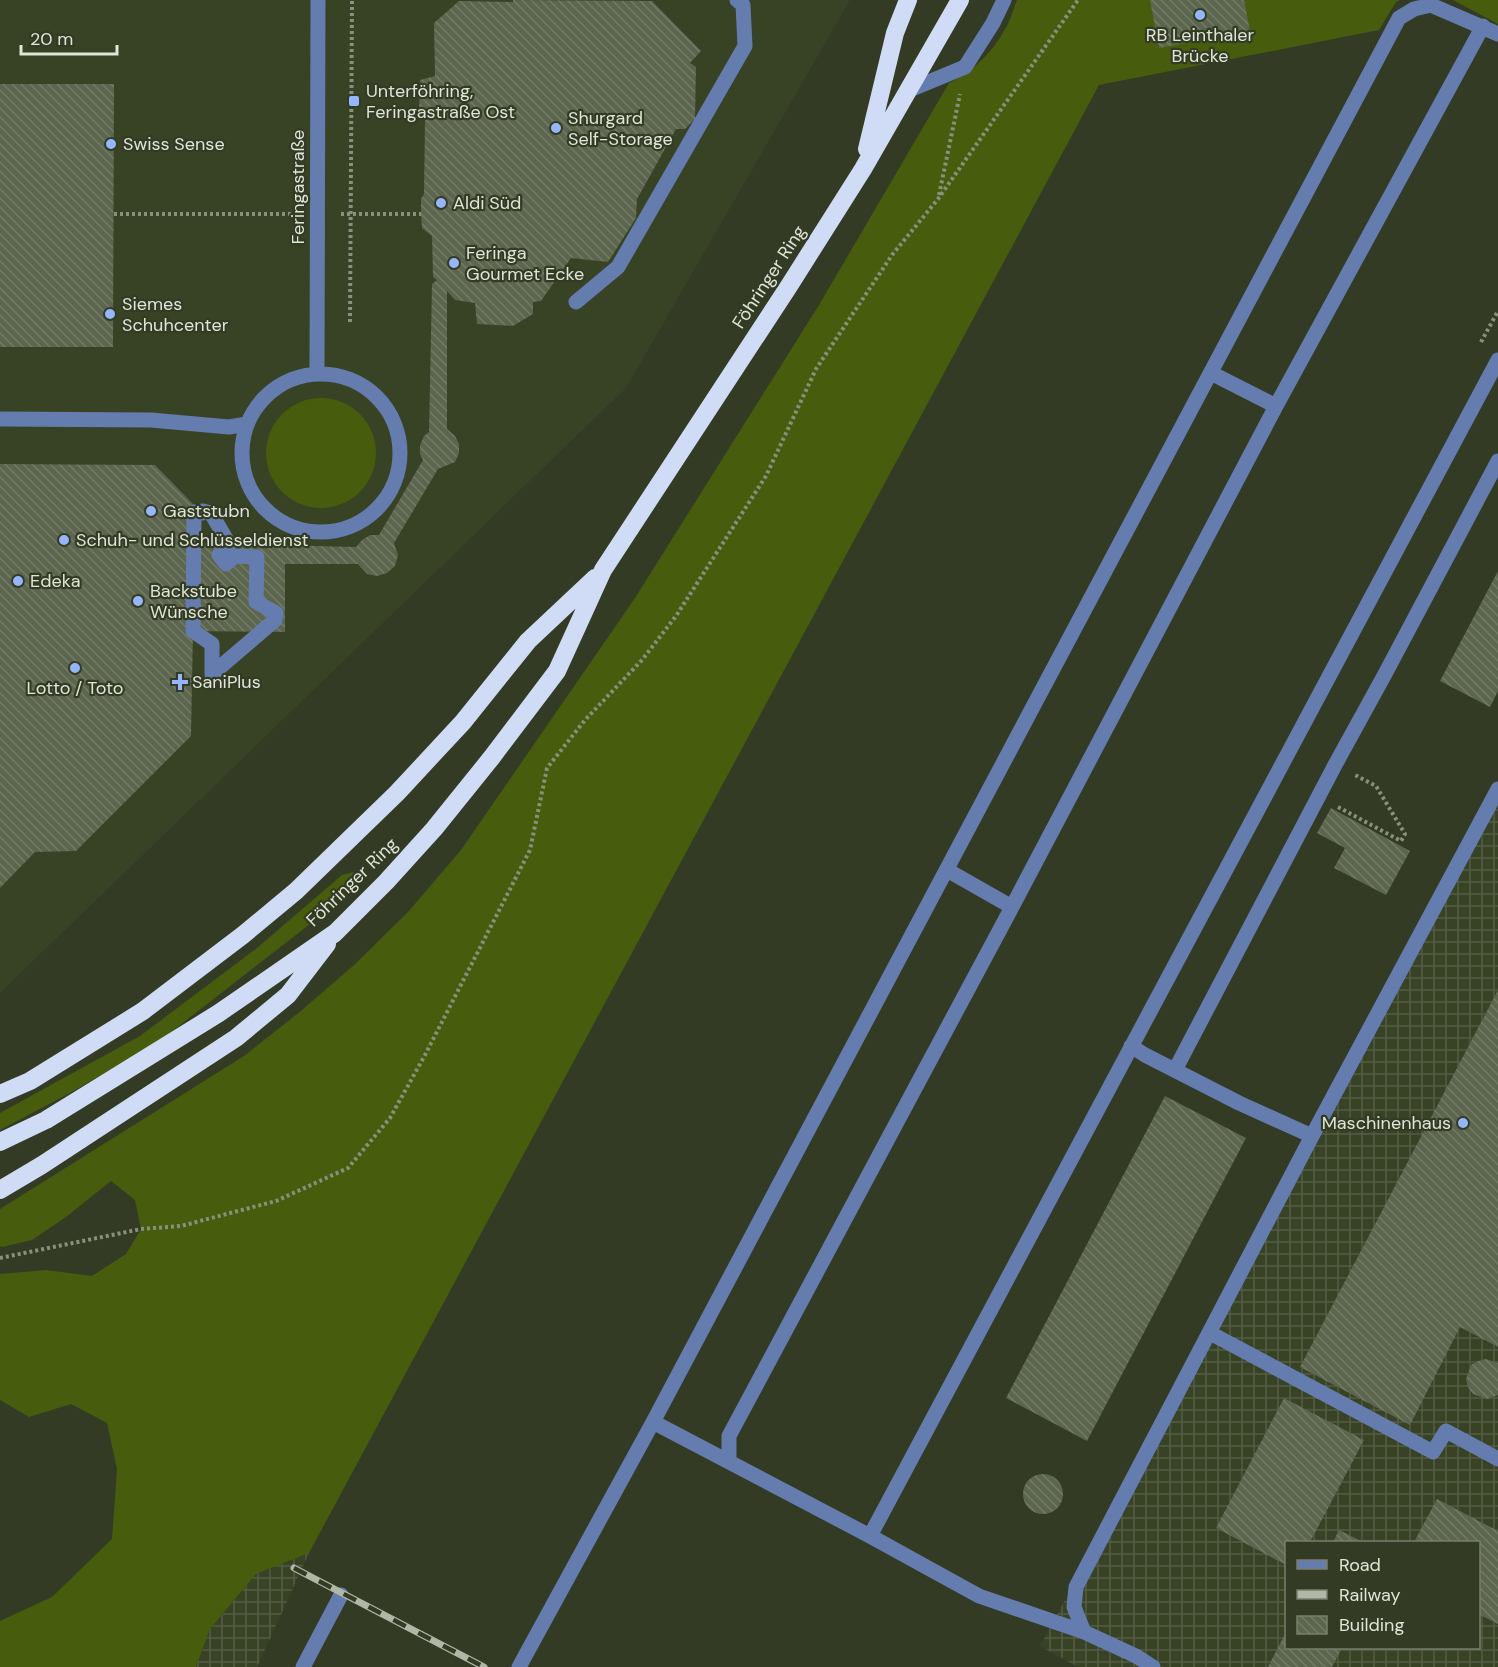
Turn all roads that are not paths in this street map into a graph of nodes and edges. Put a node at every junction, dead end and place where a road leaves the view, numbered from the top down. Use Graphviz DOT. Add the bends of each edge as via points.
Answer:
graph roads {
  1 [pos="318,0"];
  2 [pos="737,0"];
  3 [pos="908,0"];
  4 [pos="960,0"];
  5 [pos="1004,0"];
  6 [pos="1483,26"];
  7 [pos="1498,34"];
  8 [pos="907,91"];
  9 [pos="862,169"];
  10 [pos="576,302"];
  11 [pos="1498,360"];
  12 [pos="317,373"];
  13 [pos="1211,373"];
  14 [pos="1276,405"];
  15 [pos="0,419"];
  16 [pos="247,424"];
  17 [pos="1498,462"];
  18 [pos="603,570"];
  19 [pos="193,631"];
  20 [pos="1498,789"];
  21 [pos="946,870"];
  22 [pos="1012,907"];
  23 [pos="335,933"];
  24 [pos="1131,1046"];
  25 [pos="1175,1070"];
  26 [pos="0,1094"];
  27 [pos="1312,1136"];
  28 [pos="0,1142"];
  29 [pos="0,1190"];
  30 [pos="1210,1333"];
  31 [pos="653,1422"];
  32 [pos="1498,1459"];
  33 [pos="729,1462"];
  34 [pos="870,1536"];
  35 [pos="341,1595"];
  36 [pos="1084,1632"];
  37 [pos="303,1667"];
  38 [pos="519,1667"];
  39 [pos="1153,1667"];
  1 -- 12 [label="street, Feringastraße"];
  2 -- 10 [label="street" via="743,5 745,46 618,267"];
  3 -- 9 [label="highway" via="895,33"];
  4 -- 8 [label="highway, Föhringer Ring"];
  5 -- 8 [label="street" via="965,67"];
  6 -- 7 [label="street"];
  6 -- 13 [label="street" via="1431,5 1399,18"];
  6 -- 14 [label="street"];
  8 -- 9 [label="highway, Föhringer Ring"];
  9 -- 18 [label="highway, Föhringer Ring"];
  11 -- 24 [label="street"];
  12 -- 16 [label="street" via="276,386"];
  12 -- 16 [label="street" via="342,376 366,387 379,398 396,427 400,461 396,478 389,494 365,518 334,531 315,532 296,528 271,513 253,495 247,481 242,450"];
  13 -- 14 [label="street"];
  13 -- 21 [label="street"];
  14 -- 22 [label="street"];
  15 -- 16 [label="street" via="151,420 229,427"];
  17 -- 25 [label="street"];
  18 -- 23 [label="highway, Föhringer Ring" via="557,671 434,829"];
  18 -- 26 [label="highway, Föhringer Ring" via="528,641 464,722 397,793 296,891 143,1011"];
  19 -- 19 [label="street" via="212,644 212,674 275,620 276,613 256,602 257,557 235,556 226,564 219,555 229,544 211,513 203,511 194,512"];
  20 -- 27 [label="street"];
  21 -- 22 [label="street"];
  21 -- 31 [label="street"];
  22 -- 33 [label="street" via="729,1436"];
  23 -- 28 [label="highway, Föhringer Ring" via="219,1013 46,1120"];
  23 -- 29 [label="highway" via="288,995 236,1038"];
  24 -- 25 [label="street"];
  24 -- 34 [label="street"];
  25 -- 27 [label="street"];
  27 -- 30 [label="street"];
  30 -- 32 [label="street" via="1433,1452 1446,1431"];
  30 -- 36 [label="street" via="1076,1587 1074,1608"];
  31 -- 33 [label="street"];
  31 -- 38 [label="street"];
  33 -- 34 [label="street"];
  34 -- 36 [label="street" via="980,1596"];
  35 -- 37 [label="street"];
  36 -- 39 [label="street"];
}
